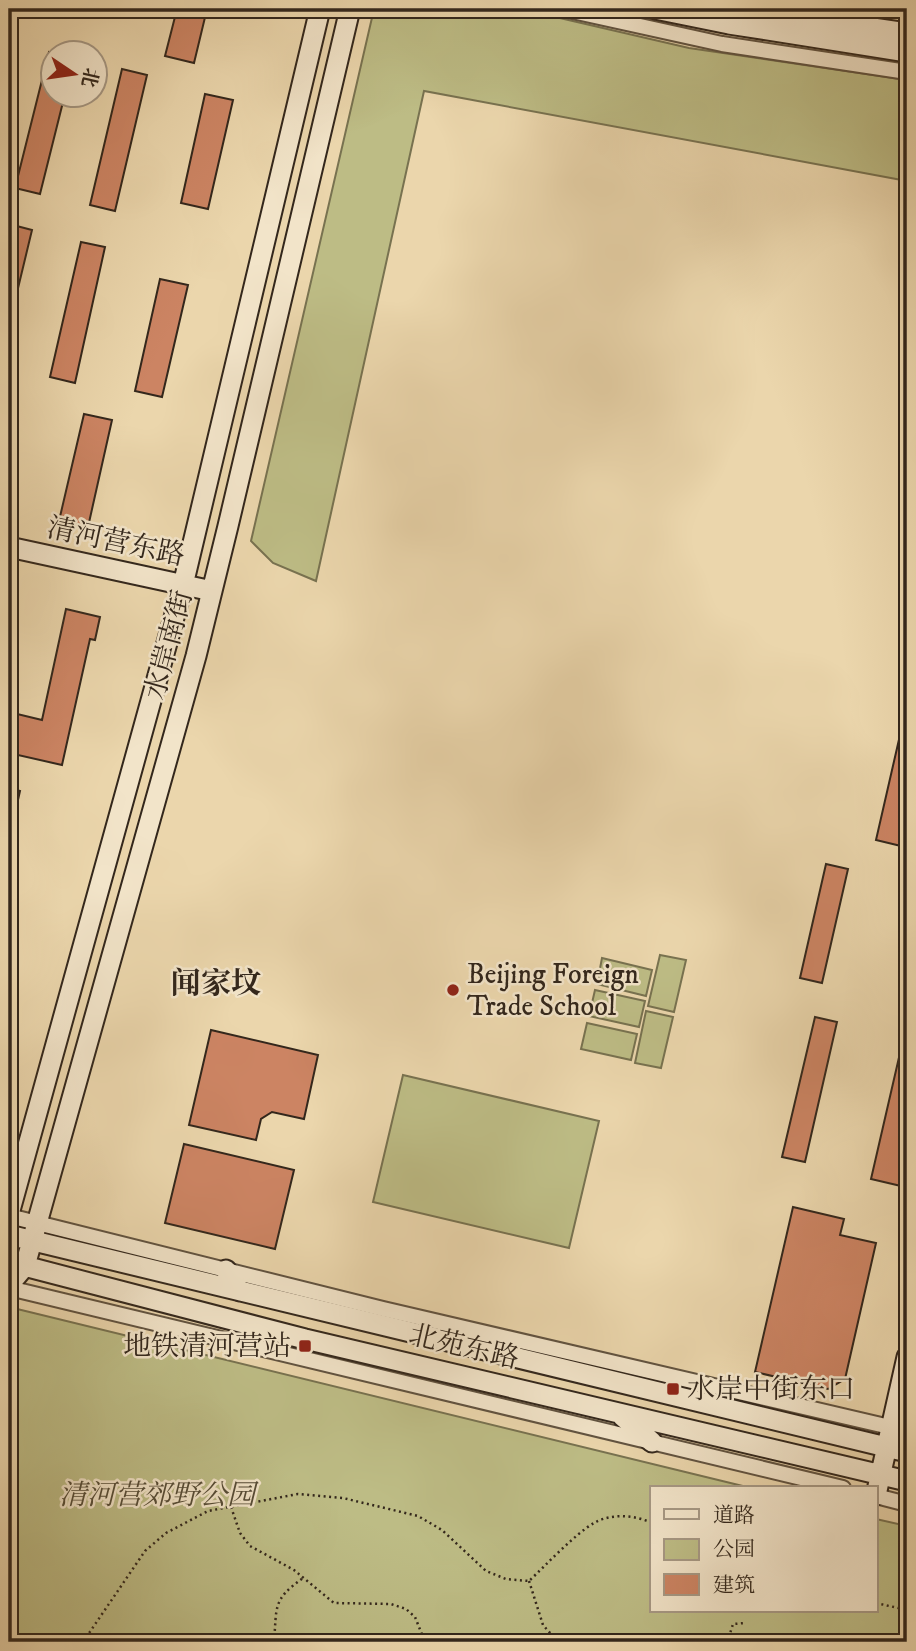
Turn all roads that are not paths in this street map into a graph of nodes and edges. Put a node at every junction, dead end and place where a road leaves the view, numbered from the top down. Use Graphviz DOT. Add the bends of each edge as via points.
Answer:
graph roads {
  1 [pos="320,9"];
  2 [pos="350,9"];
  3 [pos="563,9"];
  4 [pos="655,9"];
  5 [pos="743,9"];
  6 [pos="900,9"];
  7 [pos="907,10"];
  8 [pos="864,18"];
  9 [pos="907,33"];
  10 [pos="907,52"];
  11 [pos="907,72"];
  12 [pos="9,547"];
  13 [pos="183,585"];
  14 [pos="212,591"];
  15 [pos="9,1215"];
  16 [pos="35,1232"];
  17 [pos="9,1235"];
  18 [pos="17,1264"];
  19 [pos="226,1270"];
  20 [pos="9,1286"];
  21 [pos="240,1291"];
  22 [pos="907,1357"];
  23 [pos="619,1413"];
  24 [pos="899,1429"];
  25 [pos="652,1442"];
  26 [pos="887,1447"];
  27 [pos="907,1452"];
  28 [pos="881,1475"];
  29 [pos="907,1481"];
  30 [pos="835,1486"];
  31 [pos="878,1487"];
  32 [pos="878,1496"];
  33 [pos="907,1504"];
  1 -- 13 [label="street, 水岸南街"];
  2 -- 14 [label="street, 水岸南街"];
  3 -- 11 [label="street" via="722,44"];
  4 -- 10 [label="street"];
  5 -- 8 [label="street"];
  6 -- 7 [label="street"];
  8 -- 9 [label="street"];
  12 -- 13 [label="street, 清河营东路"];
  13 -- 14 [label="street, 清河营东路"];
  13 -- 15 [label="street, 水岸南街"];
  14 -- 16 [label="street, 水岸南街"];
  15 -- 16 [label="street"];
  16 -- 17 [label="street, 北苑东路"];
  16 -- 18 [label="street, 水岸南街"];
  16 -- 19 [label="street"];
  16 -- 21 [label="street, 北苑东路"];
  18 -- 20 [label="street, 水岸南街"];
  18 -- 23 [label="street, 北苑东路" via="305,1339"];
  19 -- 21 [label="street"];
  19 -- 24 [label="street"];
  20 -- 25 [label="street"];
  21 -- 26 [label="street, 北苑东路"];
  22 -- 24 [label="street"];
  23 -- 25 [label="street"];
  23 -- 28 [label="street, 北苑东路"];
  24 -- 26 [label="street"];
  25 -- 30 [label="street"];
  26 -- 27 [label="street, 北苑东路"];
  26 -- 28 [label="street"];
  28 -- 29 [label="street, 北苑东路"];
  28 -- 31 [label="street"];
  32 -- 33 [label="street"];
}
